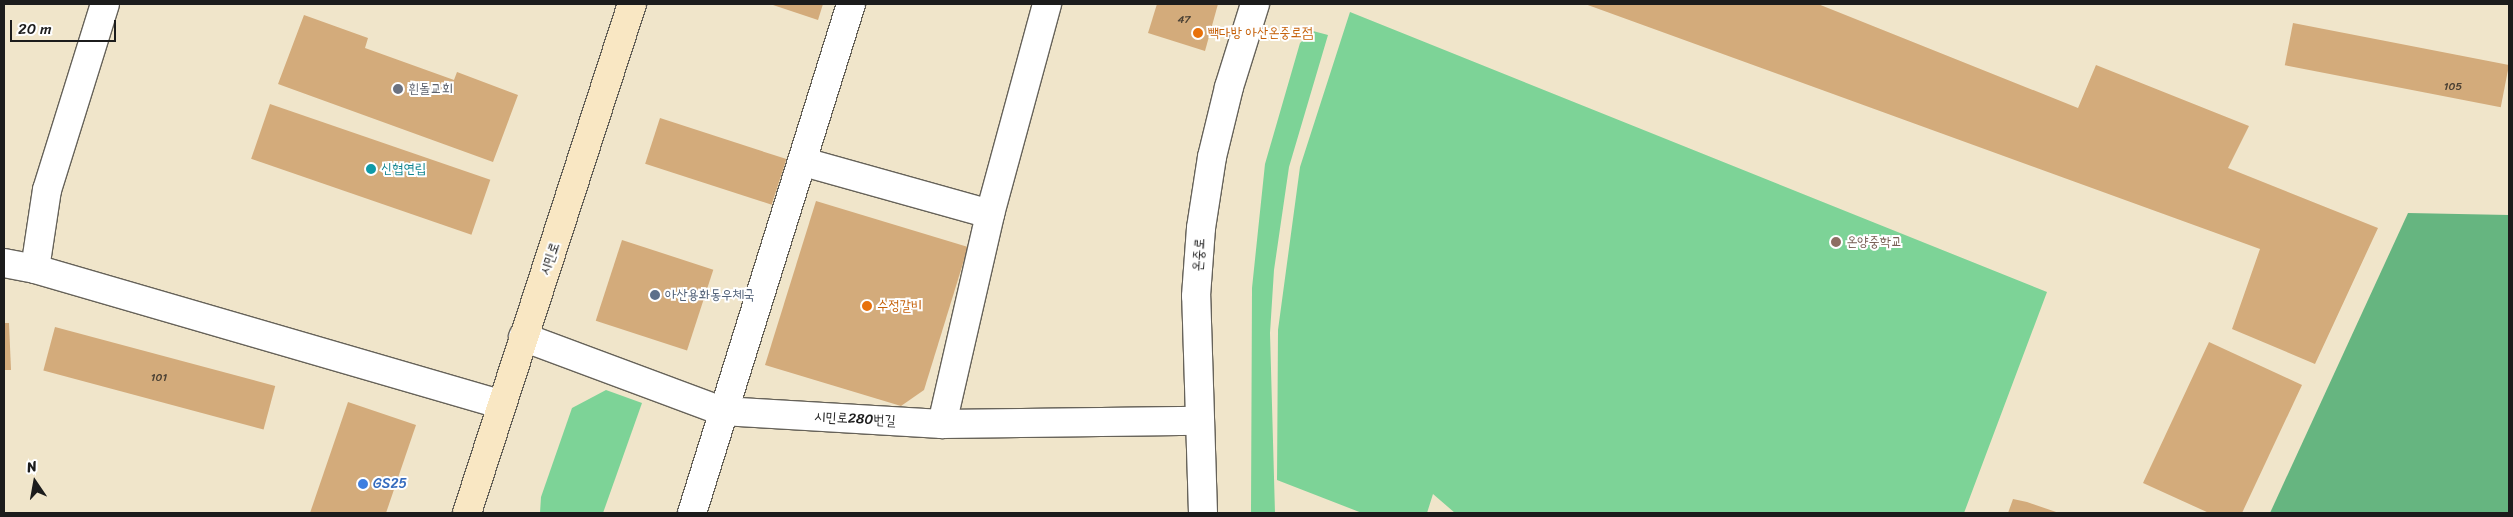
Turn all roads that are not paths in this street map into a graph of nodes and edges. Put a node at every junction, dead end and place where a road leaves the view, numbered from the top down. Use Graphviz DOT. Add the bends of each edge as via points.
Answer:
graph roads {
  1 [pos="105,4"];
  2 [pos="632,4"];
  3 [pos="851,4"];
  4 [pos="1047,4"];
  5 [pos="1255,4"];
  6 [pos="804,162"];
  7 [pos="990,214"];
  8 [pos="4,263"];
  9 [pos="35,270"];
  10 [pos="523,337"];
  11 [pos="501,404"];
  12 [pos="722,411"];
  13 [pos="1200,421"];
  14 [pos="942,424"];
  15 [pos="468,513"];
  16 [pos="692,513"];
  17 [pos="1203,513"];
  1 -- 9 [label="street" via="47,190"];
  2 -- 10 [label="main road, 시민로"];
  3 -- 6 [label="street"];
  4 -- 7 [label="street"];
  5 -- 13 [label="street, 온중로" via="1212,157 1201,228 1196,296"];
  6 -- 7 [label="street"];
  6 -- 12 [label="street"];
  7 -- 14 [label="street"];
  8 -- 9 [label="street"];
  9 -- 11 [label="street"];
  10 -- 11 [label="main road, 시민로"];
  10 -- 12 [label="street, 시민로280번길"];
  11 -- 15 [label="main road, 시민로"];
  12 -- 14 [label="street, 시민로280번길"];
  12 -- 16 [label="street"];
  13 -- 14 [label="street, 시민로280번길"];
  13 -- 17 [label="street, 온중로"];
}
